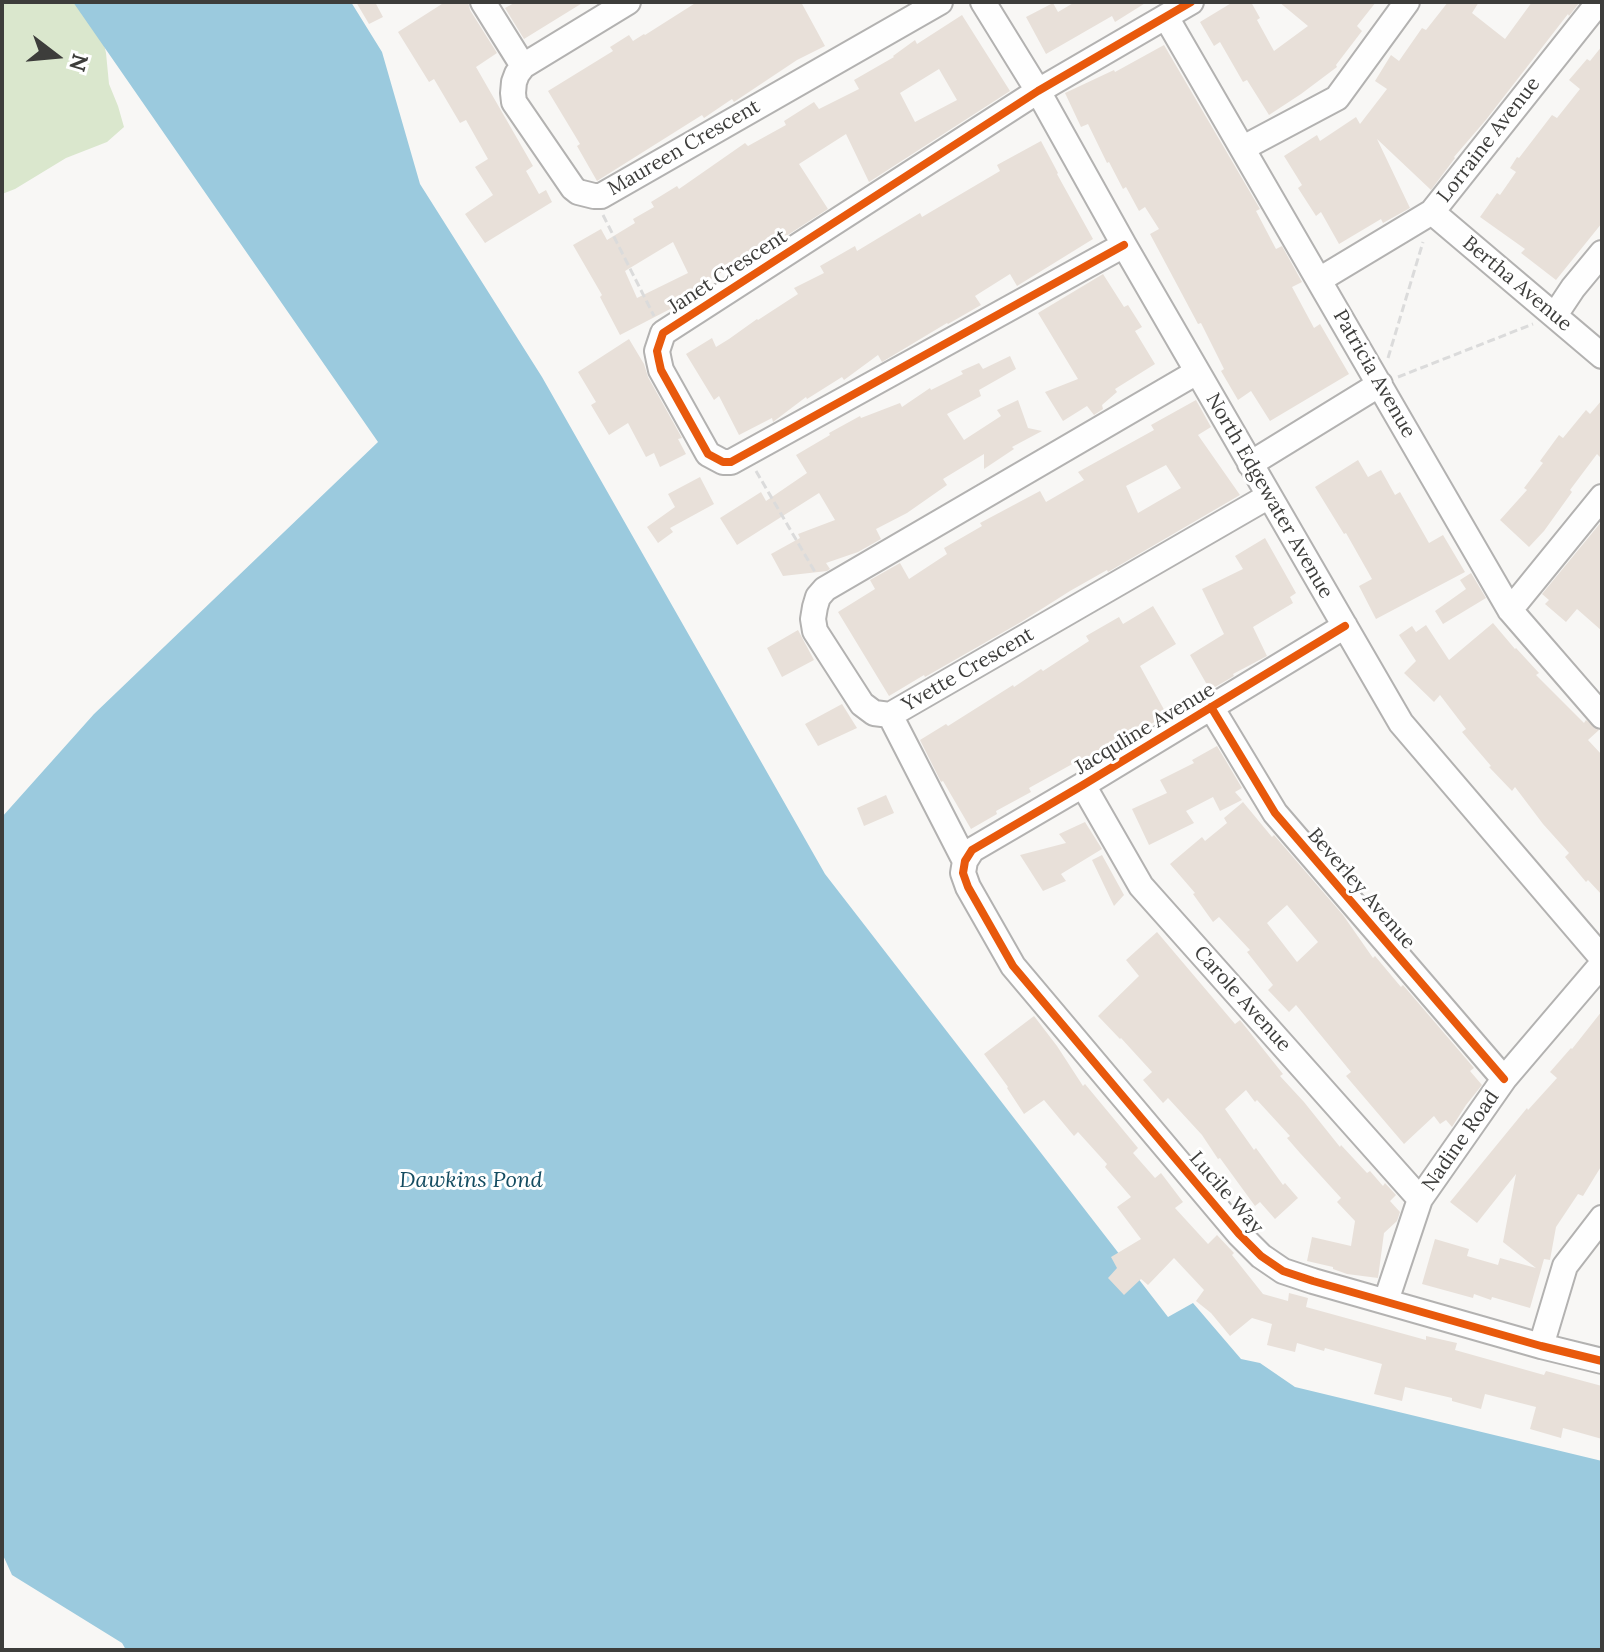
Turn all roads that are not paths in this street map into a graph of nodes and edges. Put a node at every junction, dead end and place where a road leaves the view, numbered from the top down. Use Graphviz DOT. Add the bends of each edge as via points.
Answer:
graph roads {
  1 [pos="483,2"];
  2 [pos="628,2"];
  3 [pos="940,2"];
  4 [pos="983,2"];
  5 [pos="1191,2"];
  6 [pos="1407,2"];
  7 [pos="1599,2"];
  8 [pos="1166,17"];
  9 [pos="523,66"];
  10 [pos="1038,91"];
  11 [pos="1243,148"];
  12 [pos="1432,212"];
  13 [pos="1124,245"];
  14 [pos="1602,253"];
  15 [pos="1319,280"];
  16 [pos="1555,315"];
  17 [pos="1602,356"];
  18 [pos="1197,372"];
  19 [pos="1380,384"];
  20 [pos="1250,464"];
  21 [pos="1269,496"];
  22 [pos="1602,497"];
  23 [pos="1510,610"];
  24 [pos="1345,626"];
  25 [pos="1211,707"];
  26 [pos="890,715"];
  27 [pos="1602,716"];
  28 [pos="1083,785"];
  29 [pos="965,861"];
  30 [pos="1602,961"];
  31 [pos="1504,1079"];
  32 [pos="1420,1199"];
  33 [pos="1602,1218"];
  34 [pos="1386,1301"];
  35 [pos="1541,1346"];
  36 [pos="1602,1361"];
  1 -- 9 [label="street"];
  2 -- 9 [label="street"];
  3 -- 9 [label="street, Maureen Crescent" via="601,196 573,188 514,102 514,82"];
  4 -- 10 [label="street, North Edgewater Avenue"];
  5 -- 8 [label="street, Janet Crescent"];
  6 -- 11 [label="street" via="1337,98"];
  7 -- 12 [label="street, Lorraine Avenue"];
  8 -- 10 [label="street, Janet Crescent"];
  8 -- 11 [label="street, Patricia Avenue"];
  10 -- 13 [label="street, North Edgewater Avenue"];
  10 -- 13 [label="street, Janet Crescent" via="663,333 657,351 661,370 708,454 731,462"];
  11 -- 15 [label="street, Patricia Avenue"];
  12 -- 15 [label="street, Lorraine Avenue"];
  12 -- 16 [label="street, Bertha Avenue"];
  13 -- 18 [label="street, North Edgewater Avenue"];
  14 -- 16 [label="street"];
  15 -- 19 [label="street, Patricia Avenue"];
  16 -- 17 [label="street, Bertha Avenue"];
  18 -- 20 [label="street, North Edgewater Avenue"];
  18 -- 26 [label="street, Yvette Crescent" via="825,589 815,607 815,631 862,704"];
  19 -- 20 [label="street"];
  19 -- 23 [label="street, Patricia Avenue"];
  20 -- 21 [label="street, North Edgewater Avenue"];
  21 -- 24 [label="street, North Edgewater Avenue"];
  21 -- 26 [label="street, Yvette Crescent"];
  22 -- 23 [label="street"];
  23 -- 27 [label="street, Patricia Avenue"];
  24 -- 25 [label="street, Jacquline Avenue"];
  24 -- 30 [label="street, North Edgewater Avenue" via="1401,723"];
  25 -- 28 [label="street, Jacquline Avenue"];
  25 -- 31 [label="street, Beverley Avenue" via="1275,813"];
  26 -- 29 [label="street, Lucile Way"];
  28 -- 29 [label="street, Jacquline Avenue" via="982,842"];
  28 -- 32 [label="street, Carole Avenue" via="1141,886"];
  29 -- 34 [label="street, Lucile Way" via="968,887 1013,966 1239,1234 1283,1271"];
  30 -- 31 [label="street, Nadine Road"];
  31 -- 32 [label="street, Nadine Road"];
  32 -- 34 [label="street, Nadine Road"];
  33 -- 35 [label="street" via="1565,1266"];
  34 -- 35 [label="street, Lucile Way"];
  35 -- 36 [label="street, Lucile Way"];
}
